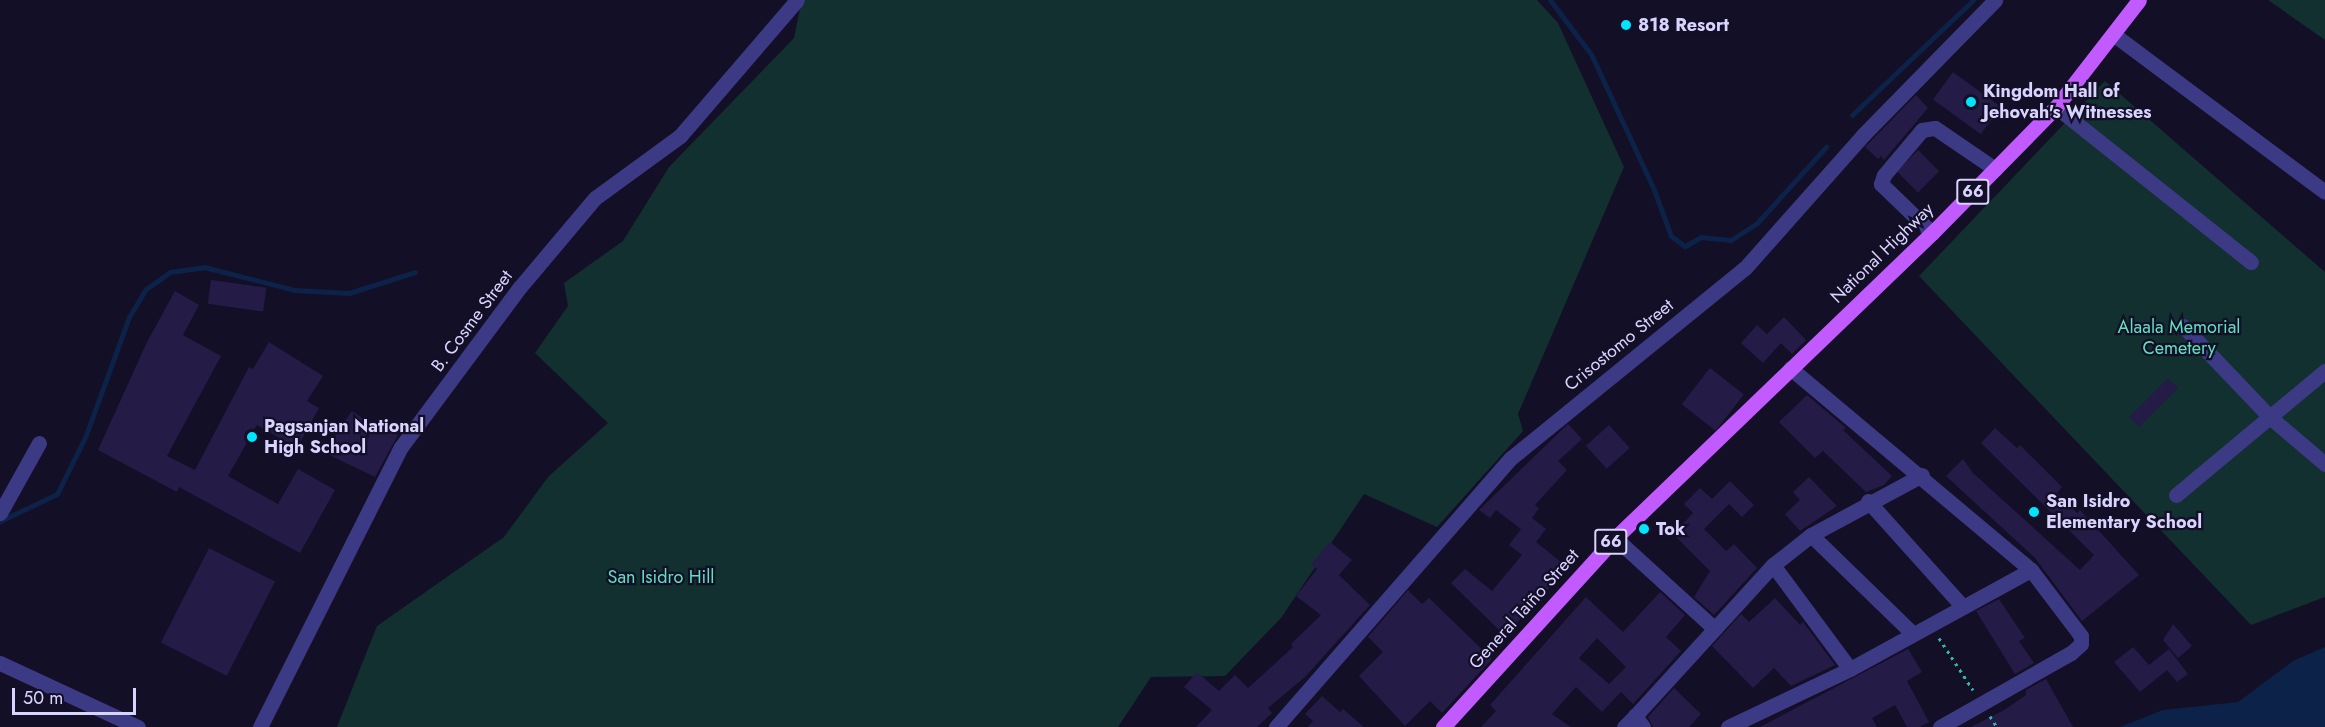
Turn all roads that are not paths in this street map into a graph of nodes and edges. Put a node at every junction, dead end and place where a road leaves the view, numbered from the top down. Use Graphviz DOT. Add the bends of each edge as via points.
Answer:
graph roads {
  1 [pos="797,0"];
  2 [pos="1995,0"];
  3 [pos="2139,0"];
  4 [pos="2113,34"];
  5 [pos="2055,107"];
  6 [pos="1995,169"];
  7 [pos="2325,192"];
  8 [pos="1932,233"];
  9 [pos="2250,261"];
  10 [pos="2183,326"];
  11 [pos="1790,368"];
  12 [pos="2325,371"];
  13 [pos="2271,418"];
  14 [pos="39,443"];
  15 [pos="2325,464"];
  16 [pos="1922,475"];
  17 [pos="2176,495"];
  18 [pos="1868,501"];
  19 [pos="0,513"];
  20 [pos="1811,535"];
  21 [pos="1615,538"];
  22 [pos="1773,565"];
  23 [pos="2031,570"];
  24 [pos="1963,607"];
  25 [pos="1714,628"];
  26 [pos="1913,634"];
  27 [pos="0,663"];
  28 [pos="1850,669"];
  29 [pos="1634,723"];
  30 [pos="138,727"];
  31 [pos="260,727"];
  32 [pos="1276,727"];
  33 [pos="1443,727"];
  34 [pos="1728,727"];
  35 [pos="1940,727"];
  1 -- 31 [label="street, B. Cosme Street" via="680,136 595,198 520,288 401,447"];
  2 -- 32 [label="street, Crisostomo Street" via="1863,135 1745,268 1511,458"];
  3 -- 4 [label="main road, National Highway / 66"];
  4 -- 5 [label="main road, National Highway / 66"];
  4 -- 7 [label="street"];
  5 -- 6 [label="main road, National Highway / 66"];
  5 -- 9 [label="street"];
  6 -- 8 [label="main road, National Highway / 66"];
  6 -- 8 [label="street" via="1935,128 1922,130 1884,175 1881,184"];
  8 -- 11 [label="main road, National Highway / 66"];
  10 -- 13 [label="street"];
  11 -- 16 [label="street"];
  11 -- 21 [label="main road, General Taiño Street / 66"];
  12 -- 13 [label="street"];
  13 -- 15 [label="street"];
  13 -- 17 [label="street"];
  14 -- 19 [label="street"];
  16 -- 18 [label="street"];
  16 -- 23 [label="street"];
  18 -- 20 [label="street"];
  18 -- 24 [label="street"];
  20 -- 22 [label="street"];
  20 -- 26 [label="street"];
  21 -- 25 [label="street"];
  21 -- 33 [label="main road, General Taiño Street / 66"];
  22 -- 25 [label="street"];
  22 -- 28 [label="street"];
  23 -- 24 [label="street"];
  23 -- 35 [label="street" via="2081,636 2081,644"];
  24 -- 26 [label="street"];
  25 -- 29 [label="street"];
  26 -- 28 [label="street"];
  27 -- 30 [label="street"];
  28 -- 34 [label="street"];
}
